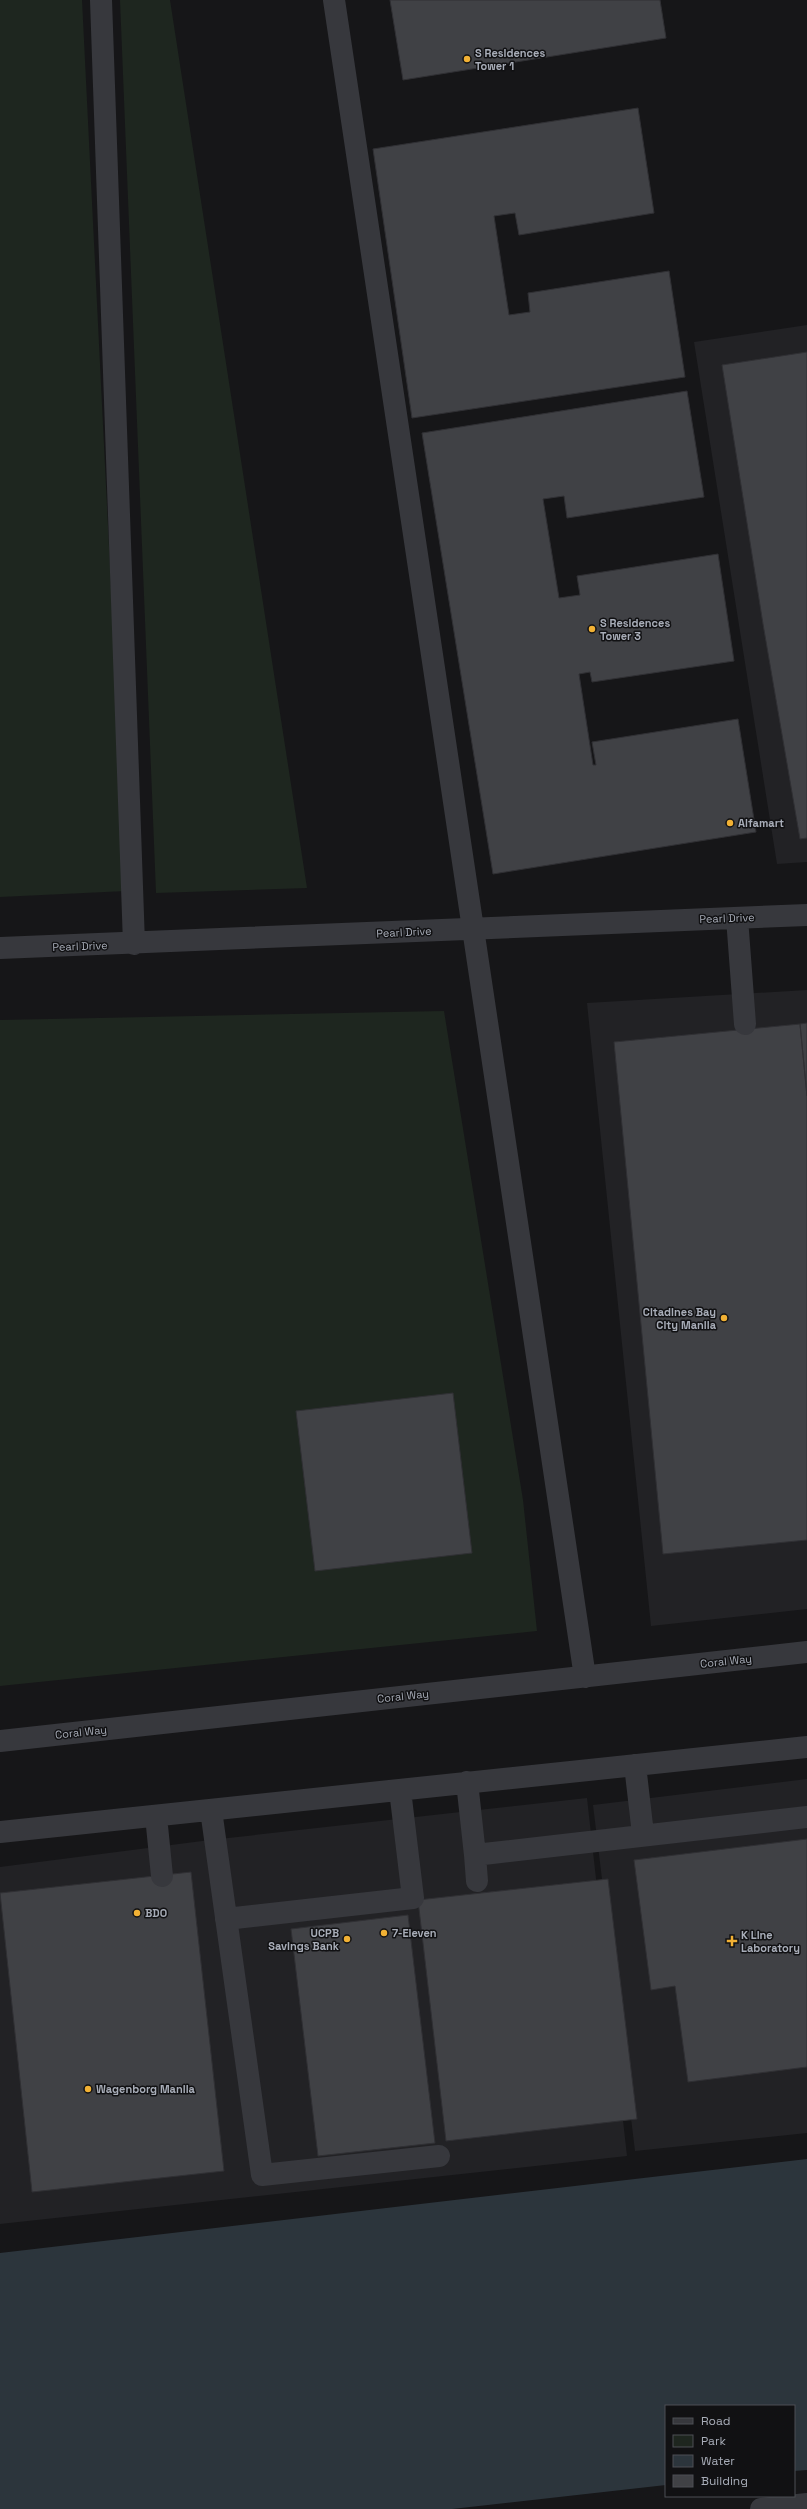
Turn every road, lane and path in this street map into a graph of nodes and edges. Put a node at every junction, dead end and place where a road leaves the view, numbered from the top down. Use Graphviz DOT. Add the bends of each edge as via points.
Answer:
graph roads {
  1 [pos="101,0"];
  2 [pos="334,0"];
  3 [pos="807,915"];
  4 [pos="737,918"];
  5 [pos="472,929"];
  6 [pos="134,944"];
  7 [pos="0,948"];
  8 [pos="745,1024"];
  9 [pos="807,1652"];
  10 [pos="585,1677"];
  11 [pos="0,1740"];
  12 [pos="807,1747"];
  13 [pos="635,1765"];
  14 [pos="467,1782"];
  15 [pos="400,1790"];
  16 [pos="211,1810"];
  17 [pos="156,1816"];
  18 [pos="807,1817"];
  19 [pos="0,1832"];
  20 [pos="643,1834"];
  21 [pos="475,1855"];
  22 [pos="162,1876"];
  23 [pos="477,1881"];
  24 [pos="226,1919"];
  25 [pos="439,2156"];
  26 [pos="807,2504"];
  27 [pos="761,2509"];
  1 -- 6 [label="street"];
  2 -- 5 [label="street"];
  3 -- 4 [label="street, Pearl Drive"];
  4 -- 5 [label="street, Pearl Drive"];
  4 -- 8 [label="street"];
  5 -- 6 [label="street, Pearl Drive"];
  5 -- 10 [label="street"];
  6 -- 7 [label="street, Pearl Drive"];
  9 -- 10 [label="street, Coral Way"];
  10 -- 11 [label="street, Coral Way"];
  12 -- 13 [label="street"];
  13 -- 14 [label="street"];
  13 -- 20 [label="street"];
  14 -- 15 [label="street"];
  14 -- 21 [label="street"];
  15 -- 16 [label="street"];
  15 -- 24 [label="street" via="412,1898"];
  16 -- 17 [label="street"];
  16 -- 24 [label="street"];
  17 -- 19 [label="street"];
  17 -- 22 [label="street"];
  18 -- 20 [label="street"];
  20 -- 21 [label="street"];
  21 -- 23 [label="street"];
  24 -- 25 [label="street" via="262,2175"];
  26 -- 27 [label="street"];
}
